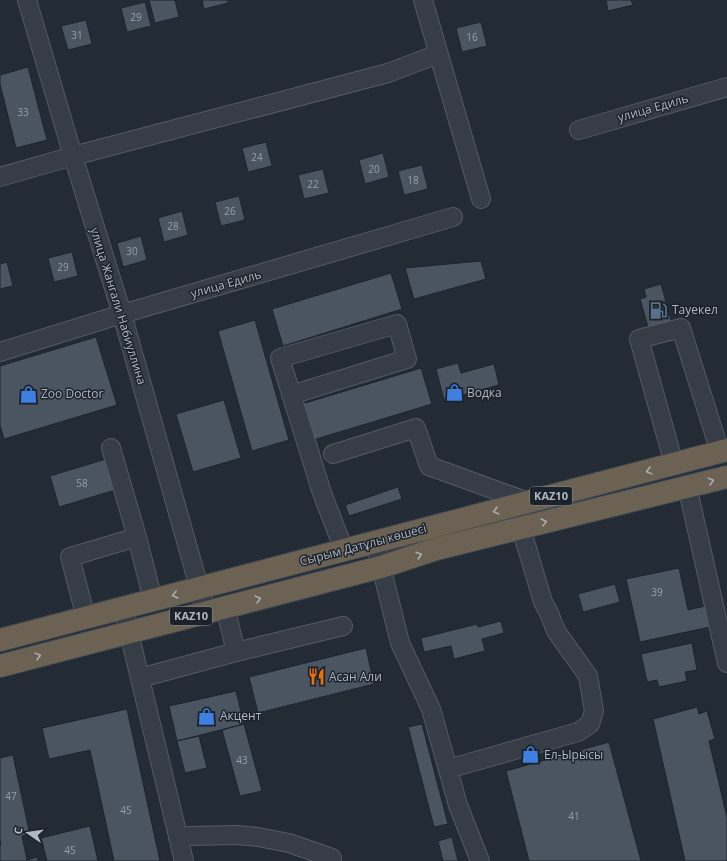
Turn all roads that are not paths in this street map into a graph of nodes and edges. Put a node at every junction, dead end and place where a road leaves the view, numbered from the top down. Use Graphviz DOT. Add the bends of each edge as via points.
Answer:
graph roads {
  1 [pos="27,0"];
  2 [pos="423,0"];
  3 [pos="438,54"];
  4 [pos="727,87"];
  5 [pos="579,130"];
  6 [pos="73,156"];
  7 [pos="0,177"];
  8 [pos="481,199"];
  9 [pos="453,217"];
  10 [pos="122,314"];
  11 [pos="0,352"];
  12 [pos="291,395"];
  13 [pos="111,448"];
  14 [pos="724,451"];
  15 [pos="333,454"];
  16 [pos="674,464"];
  17 [pos="727,477"];
  18 [pos="686,488"];
  19 [pos="528,502"];
  20 [pos="521,528"];
  21 [pos="137,537"];
  22 [pos="375,542"];
  23 [pos="344,550"];
  24 [pos="382,567"];
  25 [pos="200,588"];
  26 [pos="153,600"];
  27 [pos="123,608"];
  28 [pos="216,610"];
  29 [pos="86,618"];
  30 [pos="343,626"];
  31 [pos="129,632"];
  32 [pos="0,640"];
  33 [pos="236,652"];
  34 [pos="727,663"];
  35 [pos="0,666"];
  36 [pos="140,678"];
  37 [pos="448,769"];
  38 [pos="178,838"];
  39 [pos="332,858"];
  40 [pos="184,861"];
  41 [pos="480,861"];
  1 -- 6 [label="street, улица Жангали Набиуллина"];
  2 -- 3 [label="street"];
  3 -- 6 [label="street" via="388,73"];
  3 -- 8 [label="street"];
  4 -- 5 [label="street, улица Едиль"];
  6 -- 7 [label="street"];
  6 -- 10 [label="street, улица Жангали Набиуллина"];
  9 -- 10 [label="street, улица Едиль"];
  10 -- 11 [label="street, улица Едиль"];
  10 -- 25 [label="street, улица Жангали Набиуллина"];
  12 -- 12 [label="street" via="280,358 397,324 407,358"];
  12 -- 23 [label="street" via="322,493"];
  13 -- 21 [label="street"];
  14 -- 16 [label="highway, Сырым Датұлы көшесі / KAZ10"];
  14 -- 16 [label="street" via="681,328 639,339"];
  15 -- 19 [label="street" via="416,428 429,466"];
  16 -- 19 [label="highway, Сырым Датұлы көшесі / KAZ10, one-way"];
  18 -- 17 [label="highway, Сырым Датұлы көшесі / KAZ10, one-way"];
  20 -- 18 [label="highway, Сырым Датұлы көшесі / KAZ10, one-way"];
  18 -- 34 [label="street"];
  19 -- 22 [label="highway, Сырым Датұлы көшесі / KAZ10, one-way"];
  24 -- 20 [label="highway, Сырым Датұлы көшесі / KAZ10, one-way" via="436,549"];
  20 -- 37 [label="street" via="543,602 556,631 588,676 594,711 590,724 578,732"];
  21 -- 26 [label="street"];
  21 -- 29 [label="street" via="70,557"];
  22 -- 23 [label="highway, Сырым Датұлы көшесі / KAZ10"];
  22 -- 24 [label="street"];
  23 -- 25 [label="highway, Сырым Датұлы көшесі / KAZ10"];
  28 -- 24 [label="highway, Сырым Датұлы көшесі / KAZ10, one-way"];
  24 -- 37 [label="street" via="400,643 431,709"];
  25 -- 26 [label="highway, Сырым Датұлы көшесі / KAZ10, one-way"];
  25 -- 28 [label="street, улица Жангали Набиуллина"];
  26 -- 27 [label="highway, Сырым Датұлы көшесі / KAZ10"];
  27 -- 29 [label="highway, Сырым Датұлы көшесі / KAZ10"];
  27 -- 31 [label="street"];
  28 -- 31 [label="highway, Сырым Датұлы көшесі / KAZ10"];
  28 -- 33 [label="street, улица Жангали Набиуллина"];
  29 -- 32 [label="highway, Сырым Датұлы көшесі / KAZ10"];
  30 -- 33 [label="street"];
  35 -- 31 [label="highway, Сырым Датұлы көшесі / KAZ10, one-way"];
  31 -- 36 [label="street"];
  33 -- 36 [label="street"];
  36 -- 38 [label="street"];
  37 -- 41 [label="street" via="458,805"];
  38 -- 39 [label="street" via="236,835 258,837 289,843"];
  38 -- 40 [label="street"];
}
